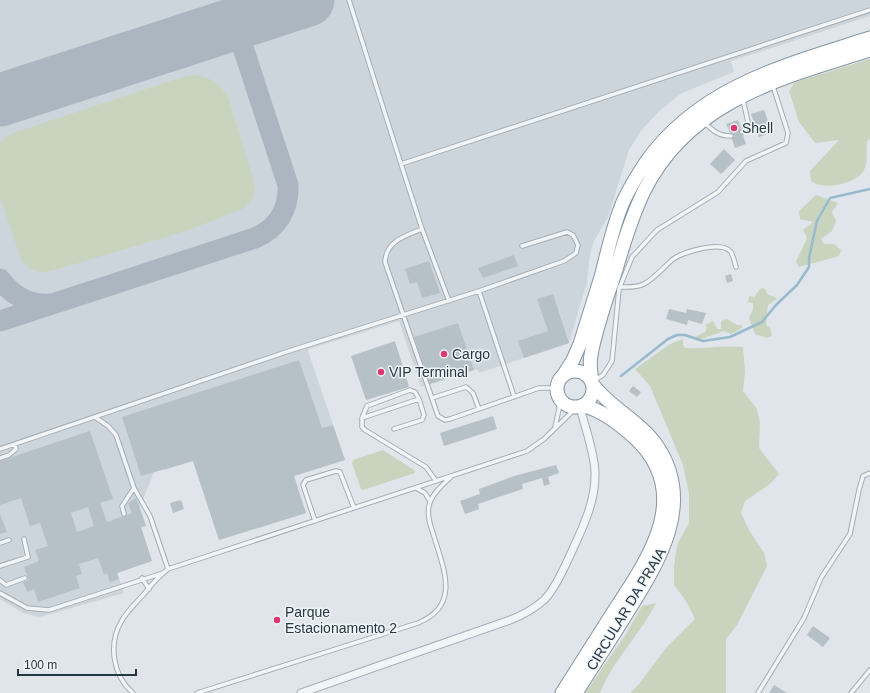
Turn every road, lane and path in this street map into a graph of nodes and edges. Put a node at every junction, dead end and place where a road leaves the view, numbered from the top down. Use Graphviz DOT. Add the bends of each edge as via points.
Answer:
graph roads {
  1 [pos="349,0"];
  2 [pos="870,10"];
  3 [pos="870,38"];
  4 [pos="870,50"];
  5 [pos="772,83"];
  6 [pos="746,94"];
  7 [pos="702,121"];
  8 [pos="742,132"];
  9 [pos="731,136"];
  10 [pos="401,164"];
  11 [pos="422,230"];
  12 [pos="522,246"];
  13 [pos="736,267"];
  14 [pos="619,287"];
  15 [pos="479,291"];
  16 [pos="448,301"];
  17 [pos="402,316"];
  18 [pos="563,376"];
  19 [pos="593,384"];
  20 [pos="558,392"];
  21 [pos="514,396"];
  22 [pos="432,398"];
  23 [pos="420,399"];
  24 [pos="580,407"];
  25 [pos="479,409"];
  26 [pos="95,417"];
  27 [pos="362,418"];
  28 [pos="555,428"];
  29 [pos="394,429"];
  30 [pos="15,444"];
  31 [pos="0,449"];
  32 [pos="0,458"];
  33 [pos="870,473"];
  34 [pos="453,475"];
  35 [pos="436,481"];
  36 [pos="134,488"];
  37 [pos="416,488"];
  38 [pos="430,501"];
  39 [pos="354,508"];
  40 [pos="124,514"];
  41 [pos="315,521"];
  42 [pos="24,539"];
  43 [pos="9,540"];
  44 [pos="0,543"];
  45 [pos="0,566"];
  46 [pos="168,569"];
  47 [pos="163,573"];
  48 [pos="25,578"];
  49 [pos="142,578"];
  50 [pos="0,580"];
  51 [pos="149,588"];
  52 [pos="0,593"];
  53 [pos="870,670"];
  54 [pos="133,693"];
  55 [pos="197,693"];
  56 [pos="301,693"];
  57 [pos="562,693"];
  58 [pos="576,693"];
  59 [pos="758,693"];
  60 [pos="851,693"];
  1 -- 10 [label="lane"];
  2 -- 10 [label="lane"];
  3 -- 18 [label="highway" via="788,64 732,88 701,107 665,139 641,170 621,206 580,344"];
  4 -- 5 [label="highway"];
  5 -- 6 [label="highway"];
  5 -- 14 [label="lane" via="788,133 786,143 746,161 718,192 657,230 632,257"];
  6 -- 7 [label="highway"];
  6 -- 8 [label="lane" via="742,102 748,122 747,128"];
  7 -- 9 [label="lane" via="715,132"];
  7 -- 19 [label="highway" via="669,152 655,172 629,225 591,355"];
  10 -- 11 [label="lane"];
  11 -- 16 [label="lane"];
  11 -- 17 [label="lane" via="394,242 385,255"];
  12 -- 15 [label="lane" via="567,232 573,235 578,245 576,253 564,262"];
  13 -- 14 [label="lane" via="731,252 714,247 698,249 678,256 636,287"];
  14 -- 19 [label="lane" via="612,361"];
  15 -- 16 [label="lane"];
  15 -- 21 [label="lane"];
  16 -- 17 [label="lane"];
  17 -- 22 [label="lane"];
  17 -- 26 [label="lane" via="289,351"];
  18 -- 19 [label="highway" via="577,371 586,374"];
  18 -- 20 [label="highway"];
  19 -- 24 [label="highway" via="593,396"];
  19 -- 58 [label="highway, CIRCULAR DA PRAIA" via="606,401 647,434 657,446 669,473 674,503 673,517 664,547 655,566"];
  20 -- 21 [label="lane" via="539,388"];
  20 -- 24 [label="highway" via="566,405"];
  20 -- 28 [label="lane" via="559,409"];
  21 -- 25 [label="lane"];
  22 -- 25 [label="lane" via="466,387 473,393"];
  22 -- 25 [label="lane" via="438,416 444,420"];
  23 -- 27 [label="lane"];
  23 -- 27 [label="lane" via="410,390 370,403 364,409"];
  23 -- 29 [label="lane" via="424,415 422,420"];
  24 -- 28 [label="lane"];
  24 -- 56 [label="street" via="593,455 594,485 582,530 555,585 545,599 525,614 510,620"];
  24 -- 57 [label="highway, CIRCULAR DA PRAIA" via="588,407 610,419 635,438 648,453 660,476 663,517 646,560"];
  26 -- 30 [label="lane"];
  26 -- 36 [label="lane" via="116,435"];
  27 -- 35 [label="lane" via="362,427 365,430 426,467"];
  28 -- 34 [label="lane" via="537,446 527,451"];
  30 -- 31 [label="lane"];
  30 -- 32 [label="lane" via="16,449 13,452"];
  33 -- 59 [label="lane" via="863,476 858,490 850,534 821,578 804,618"];
  34 -- 35 [label="lane"];
  34 -- 38 [label="lane"];
  35 -- 37 [label="lane"];
  36 -- 40 [label="lane" via="122,506"];
  36 -- 46 [label="lane" via="148,511"];
  37 -- 38 [label="lane" via="425,492"];
  37 -- 39 [label="lane"];
  38 -- 55 [label="lane" via="428,517 444,570 446,588 441,607 432,616"];
  39 -- 41 [label="lane"];
  39 -- 41 [label="lane" via="340,472 306,480 303,485"];
  41 -- 46 [label="lane"];
  42 -- 45 [label="lane" via="28,557"];
  43 -- 44 [label="lane"];
  46 -- 47 [label="lane"];
  47 -- 49 [label="lane"];
  47 -- 51 [label="lane"];
  48 -- 50 [label="lane" via="6,585"];
  49 -- 51 [label="lane"];
  49 -- 52 [label="lane" via="49,610 27,608"];
  51 -- 54 [label="lane" via="125,615 114,639 116,668"];
  53 -- 60 [label="lane"];
}
